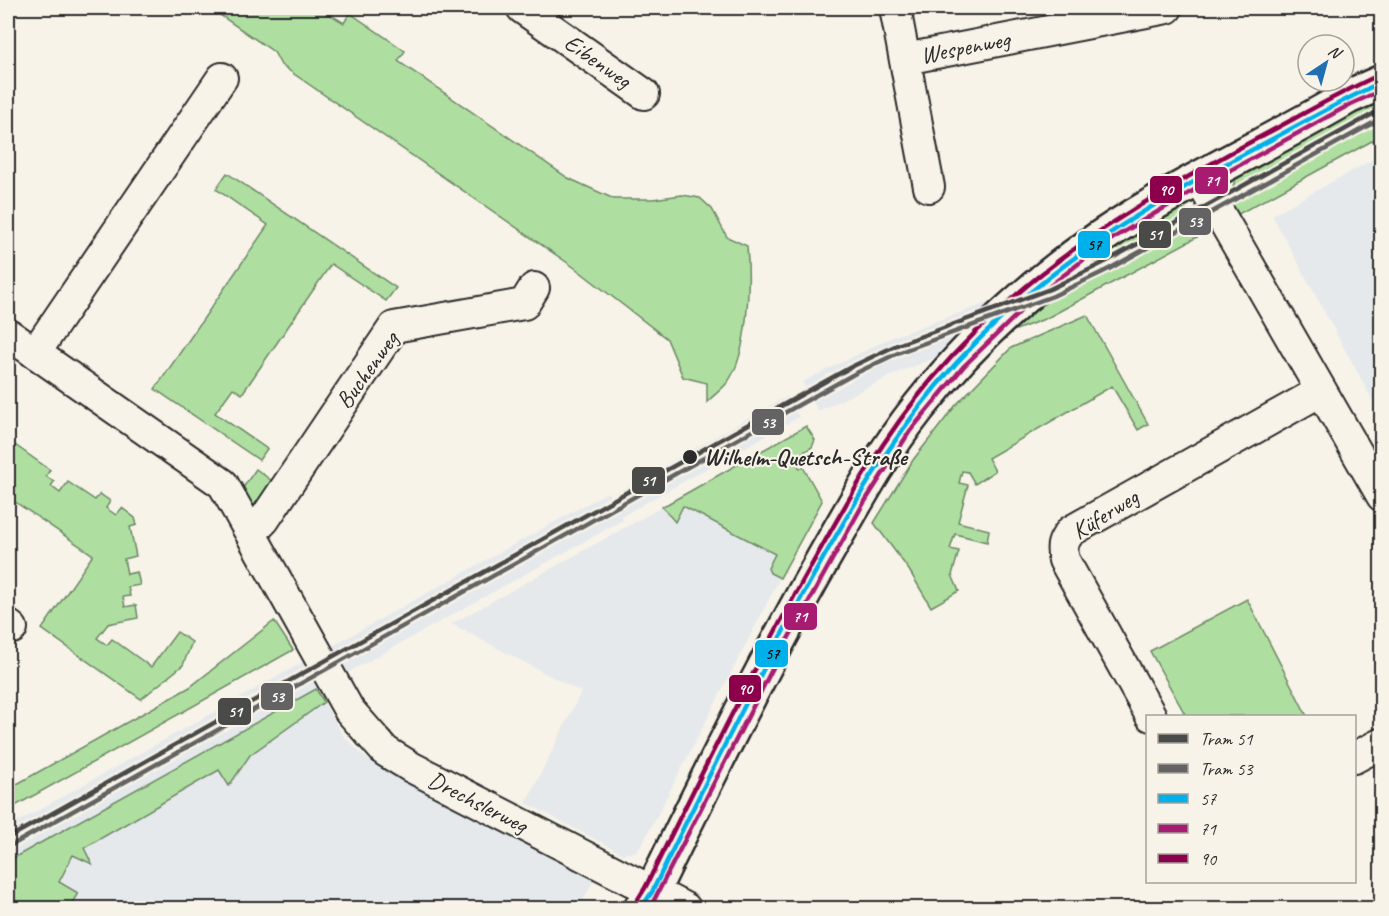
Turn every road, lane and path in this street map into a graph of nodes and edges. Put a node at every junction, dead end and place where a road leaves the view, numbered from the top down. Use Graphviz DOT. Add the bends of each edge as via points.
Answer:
graph roads {
  1 [pos="522,8"];
  2 [pos="895,8"];
  3 [pos="1167,8"];
  4 [pos="905,59"];
  5 [pos="222,78"];
  6 [pos="1382,82"];
  7 [pos="644,94"];
  8 [pos="1200,180"];
  9 [pos="929,187"];
  10 [pos="534,288"];
  11 [pos="8,334"];
  12 [pos="35,353"];
  13 [pos="1321,392"];
  14 [pos="1382,496"];
  15 [pos="251,532"];
  16 [pos="1149,715"];
  17 [pos="1382,743"];
  18 [pos="1356,757"];
  19 [pos="647,902"];
  20 [pos="685,909"];
  1 -- 7 [label="street, Eibenweg"];
  2 -- 4 [label="street, Wespenweg"];
  3 -- 4 [label="street, Wespenweg"];
  4 -- 9 [label="street, Wespenweg"];
  5 -- 12 [label="street"];
  6 -- 8 [label="street"];
  8 -- 13 [label="street"];
  8 -- 19 [label="street" via="1109,232 1051,276 970,348 918,408 871,475 798,603"];
  10 -- 15 [label="street, Buchenweg" via="524,304 394,327 264,520"];
  11 -- 12 [label="street"];
  12 -- 15 [label="street" via="214,476 223,484"];
  13 -- 14 [label="street"];
  13 -- 16 [label="street, Küferweg" via="1071,531 1063,541 1064,560"];
  15 -- 19 [label="street, Drechslerweg" via="349,710 385,751"];
  17 -- 18 [label="street"];
  19 -- 20 [label="street, Drechslerweg"];
}
